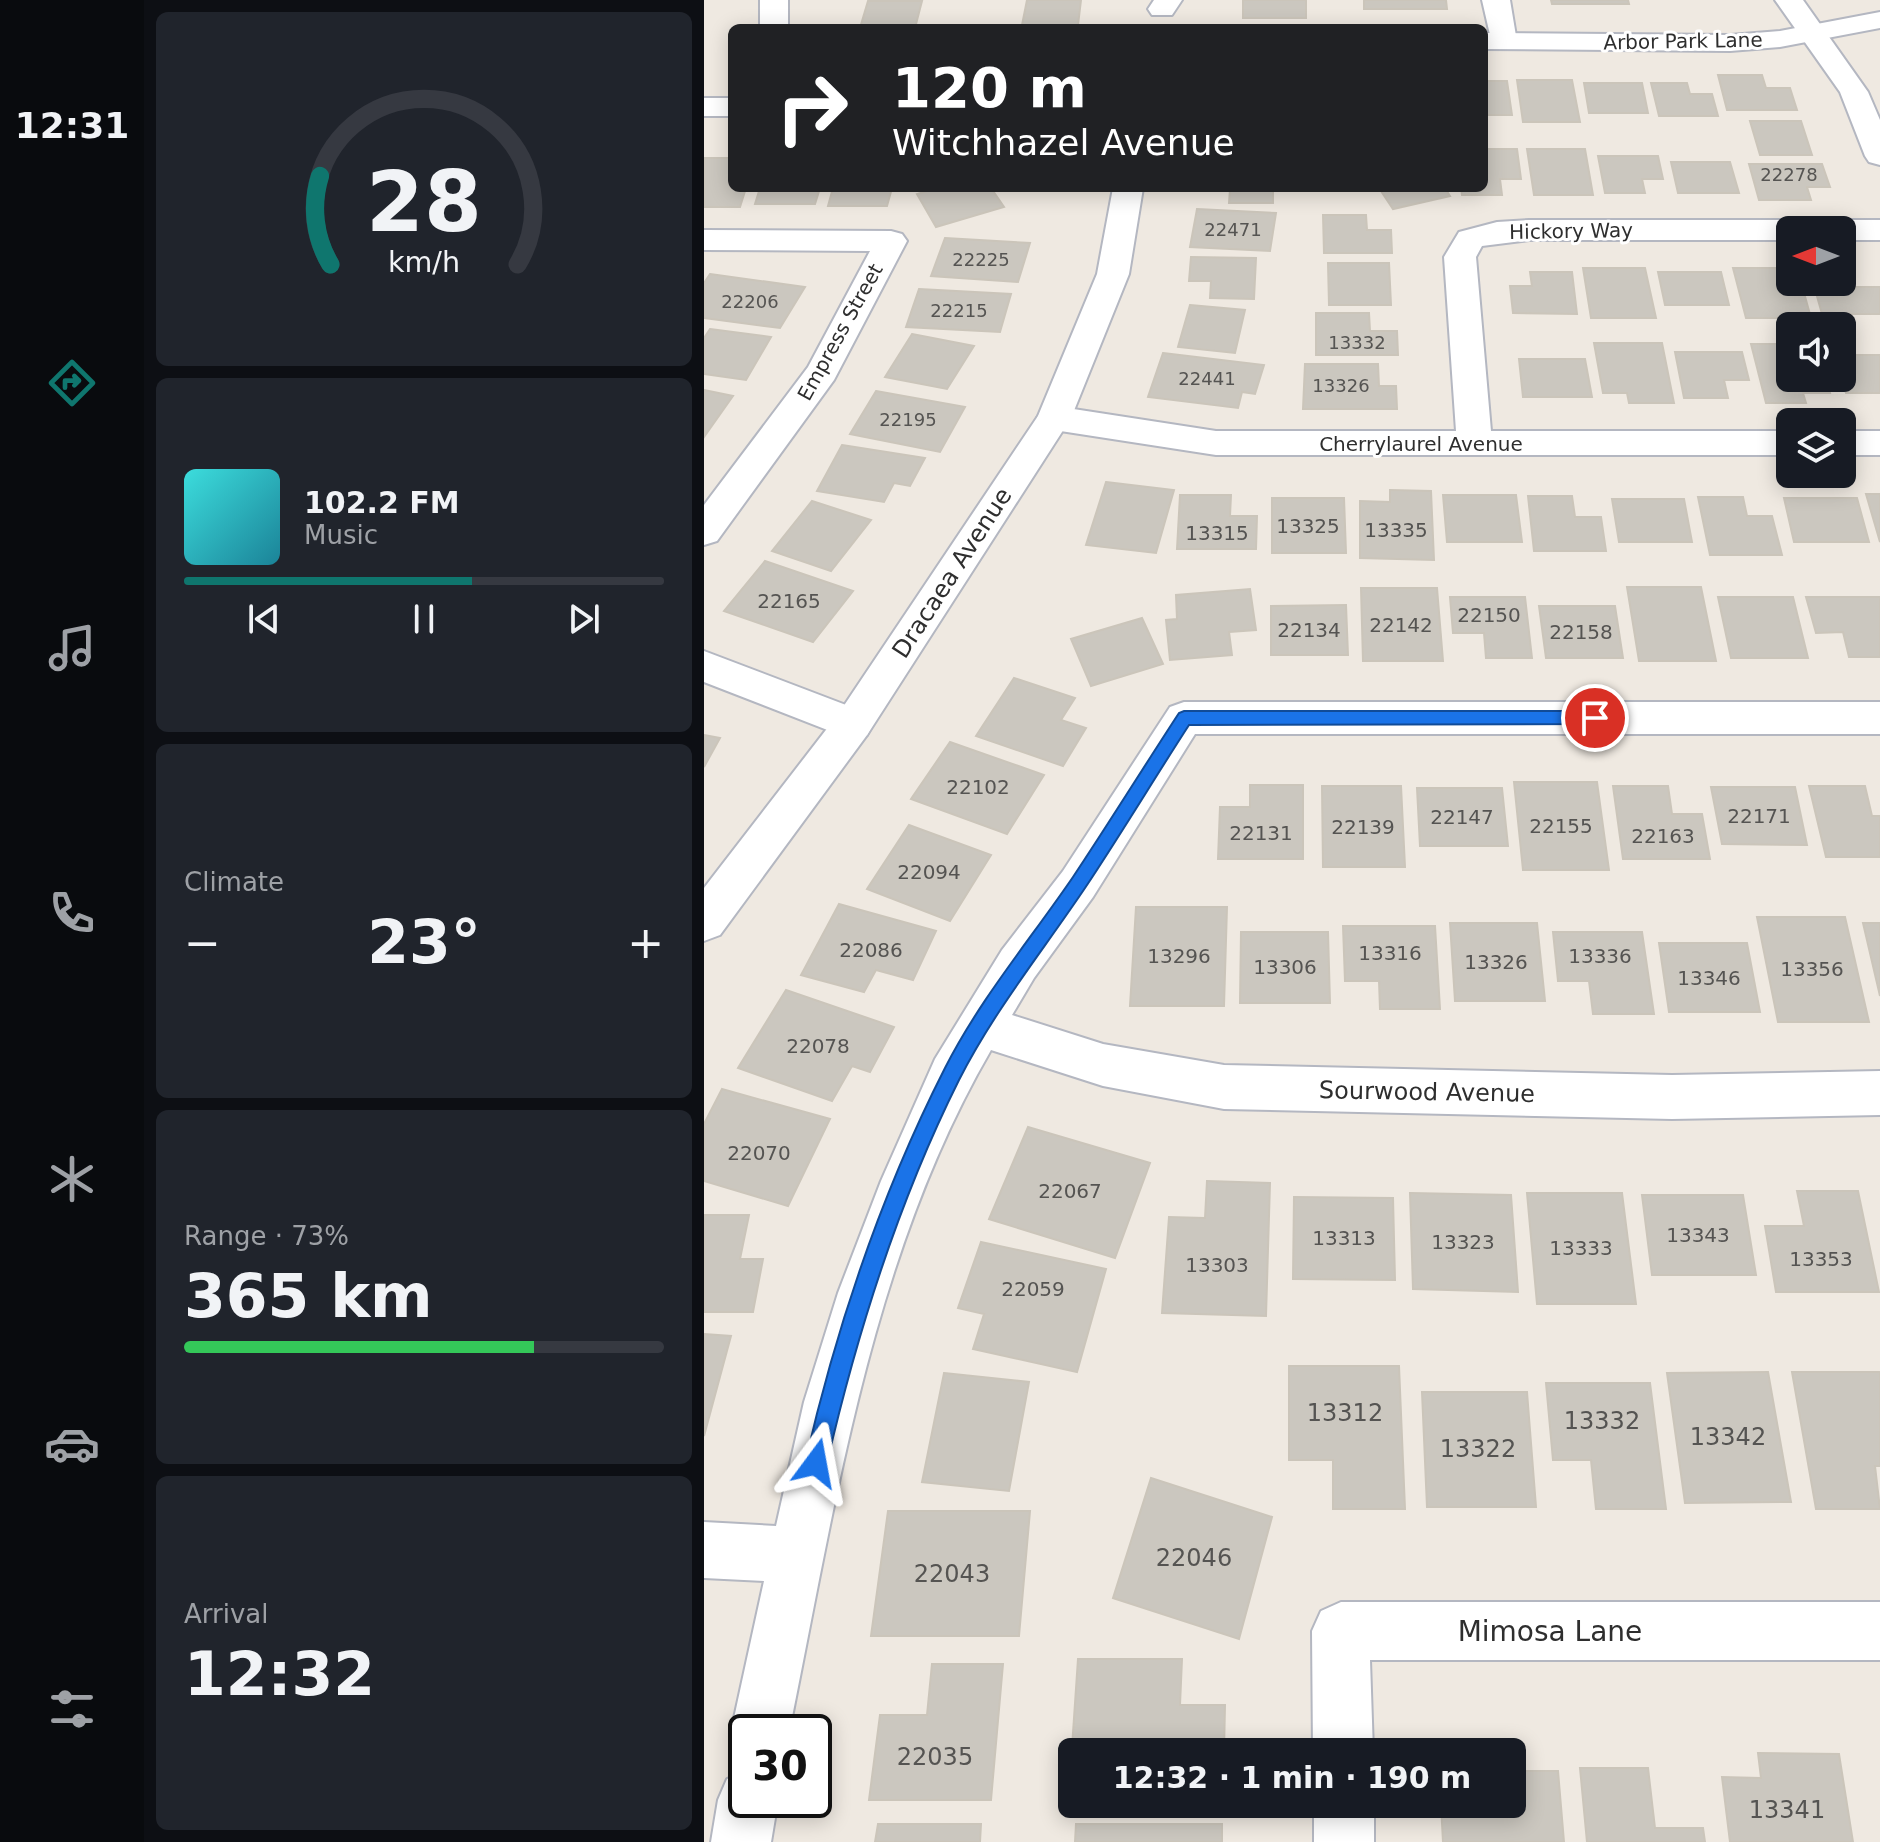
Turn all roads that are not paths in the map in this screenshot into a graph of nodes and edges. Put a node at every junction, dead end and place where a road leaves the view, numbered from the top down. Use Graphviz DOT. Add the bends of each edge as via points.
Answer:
graph roads {
  1 [pos="774,0"];
  2 [pos="1496,0"];
  3 [pos="1789,0"];
  4 [pos="1880,20"];
  5 [pos="774,24"];
  6 [pos="1811,33"];
  7 [pos="1493,42"];
  8 [pos="704,107"];
  9 [pos="728,107"];
  10 [pos="1880,156"];
  11 [pos="1127,192"];
  12 [pos="1880,230"];
  13 [pos="704,240"];
  14 [pos="1054,418"];
  15 [pos="1776,443"];
  16 [pos="1856,443"];
  17 [pos="1880,443"];
  18 [pos="1475,444"];
  19 [pos="704,532"];
  20 [pos="704,666"];
  21 [pos="1880,718"];
  22 [pos="853,724"];
  23 [pos="704,922"];
  24 [pos="981,1026"];
  25 [pos="1880,1093"];
  26 [pos="704,1550"];
  27 [pos="795,1555"];
  28 [pos="1880,1631"];
  29 [pos="764,1714"];
  30 [pos="1343,1738"];
  31 [pos="745,1818"];
  32 [pos="1344,1818"];
  33 [pos="741,1842"];
  34 [pos="1344,1842"];
  1 -- 5 [label="street"];
  2 -- 7 [label="street"];
  3 -- 6 [label="street"];
  4 -- 6 [label="street, Arbor Park Lane"];
  6 -- 7 [label="street, Arbor Park Lane" via="1730,43"];
  6 -- 10 [label="street" via="1854,92"];
  8 -- 9 [label="street"];
  11 -- 14 [label="street, Dracaea Avenue" via="1113,274"];
  12 -- 18 [label="street, Hickory Way" via="1529,230 1470,239 1460,257 1459,277"];
  13 -- 19 [label="street, Empress Street" via="891,241 822,372"];
  14 -- 18 [label="street, Cherrylaurel Avenue" via="1216,443"];
  14 -- 22 [label="street, Dracaea Avenue"];
  15 -- 18 [label="street, Cherrylaurel Avenue"];
  16 -- 17 [label="street"];
  20 -- 22 [label="street"];
  21 -- 24 [label="street" via="1184,718"];
  22 -- 23 [label="street, Dracaea Avenue"];
  24 -- 25 [label="street, Sourwood Avenue" via="1103,1065 1224,1087 1672,1097"];
  24 -- 27 [label="street" via="952,1074 863,1293 830,1402"];
  26 -- 27 [label="street"];
  27 -- 29 [label="street"];
  28 -- 30 [label="street, Mimosa Lane" via="1341,1631"];
  31 -- 33 [label="street"];
  32 -- 34 [label="street"];
}
